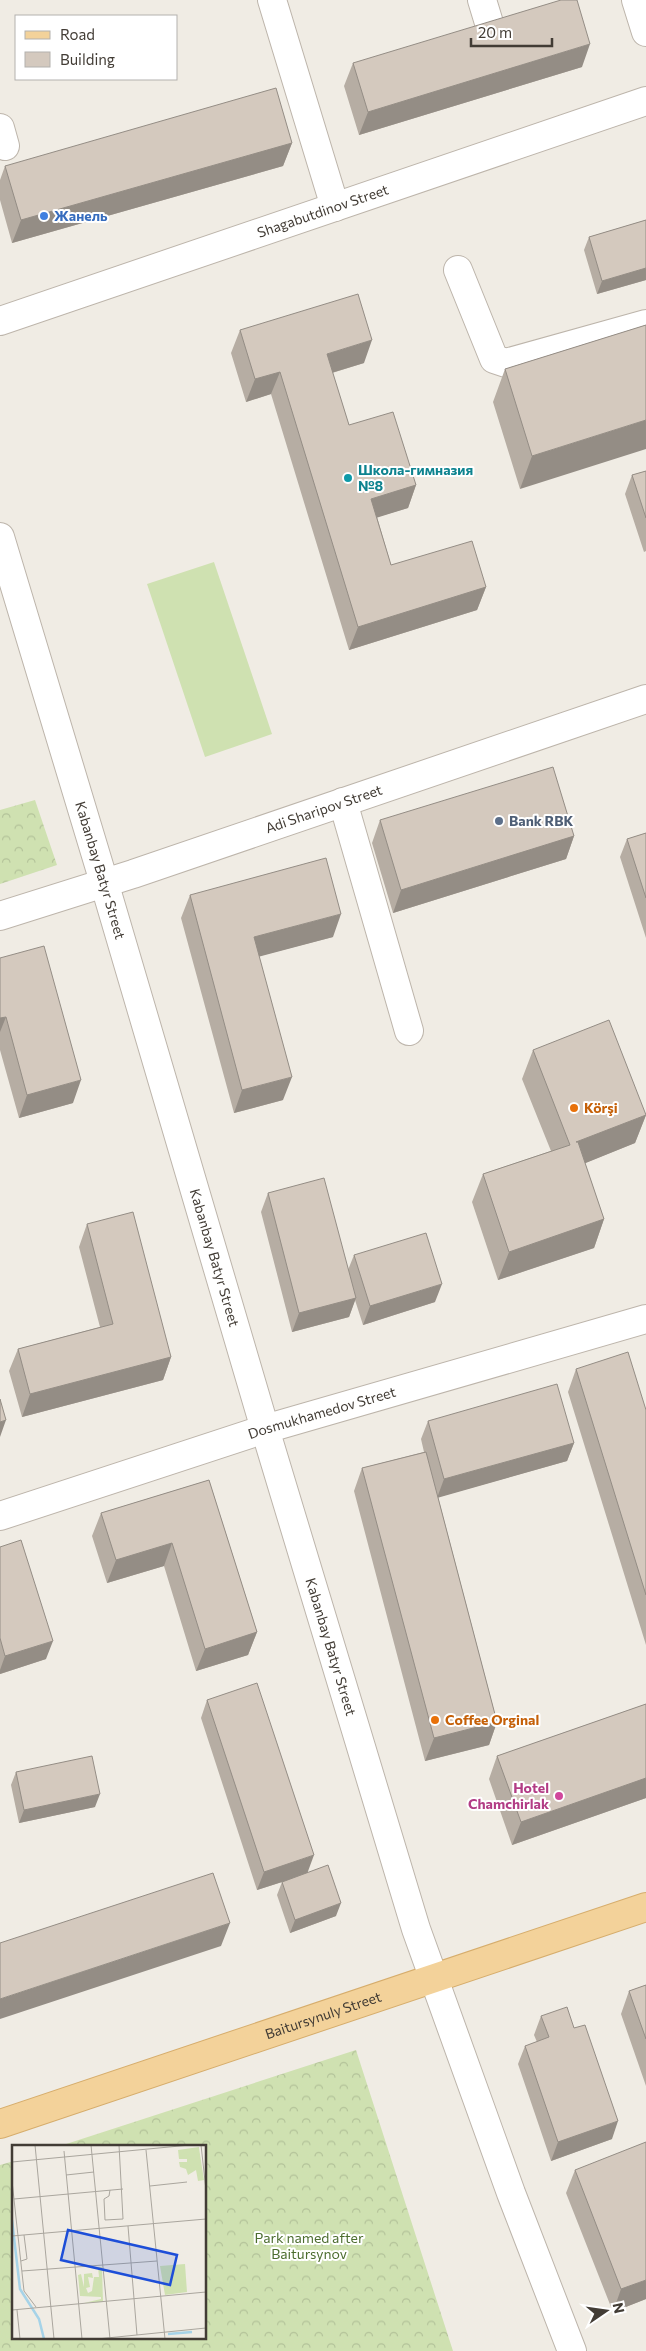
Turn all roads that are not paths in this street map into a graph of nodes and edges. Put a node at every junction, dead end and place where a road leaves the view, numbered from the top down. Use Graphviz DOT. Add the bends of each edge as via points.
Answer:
graph roads {
  1 [pos="272,0"];
  2 [pos="636,0"];
  3 [pos="646,32"];
  4 [pos="646,102"];
  5 [pos="335,207"];
  6 [pos="458,270"];
  7 [pos="0,321"];
  8 [pos="646,324"];
  9 [pos="0,537"];
  10 [pos="646,699"];
  11 [pos="343,802"];
  12 [pos="104,882"];
  13 [pos="0,916"];
  14 [pos="409,1031"];
  15 [pos="646,1319"];
  16 [pos="265,1429"];
  17 [pos="0,1516"];
  18 [pos="646,1906"];
  19 [pos="434,1978"];
  20 [pos="0,2124"];
  21 [pos="572,2351"];
  1 -- 5 [label="street"];
  2 -- 3 [label="street"];
  4 -- 5 [label="street, Shagabutdinov Street"];
  5 -- 7 [label="street, Shagabutdinov Street"];
  6 -- 8 [label="street" via="494,359 506,363"];
  9 -- 12 [label="street, Kabanbay Batyr Street"];
  10 -- 11 [label="street, Adi Sharipov Street"];
  11 -- 12 [label="street, Adi Sharipov Street"];
  11 -- 14 [label="street"];
  12 -- 13 [label="street, Adi Sharipov Street"];
  12 -- 16 [label="street, Kabanbay Batyr Street"];
  15 -- 16 [label="street, Dosmukhamedov Street"];
  16 -- 17 [label="street, Dosmukhamedov Street"];
  16 -- 19 [label="street, Kabanbay Batyr Street" via="416,1929"];
  18 -- 19 [label="main road, Baitursynuly Street"];
  19 -- 20 [label="main road, Baitursynuly Street"];
  19 -- 21 [label="street, Kabanbay Batyr Street"];
}
